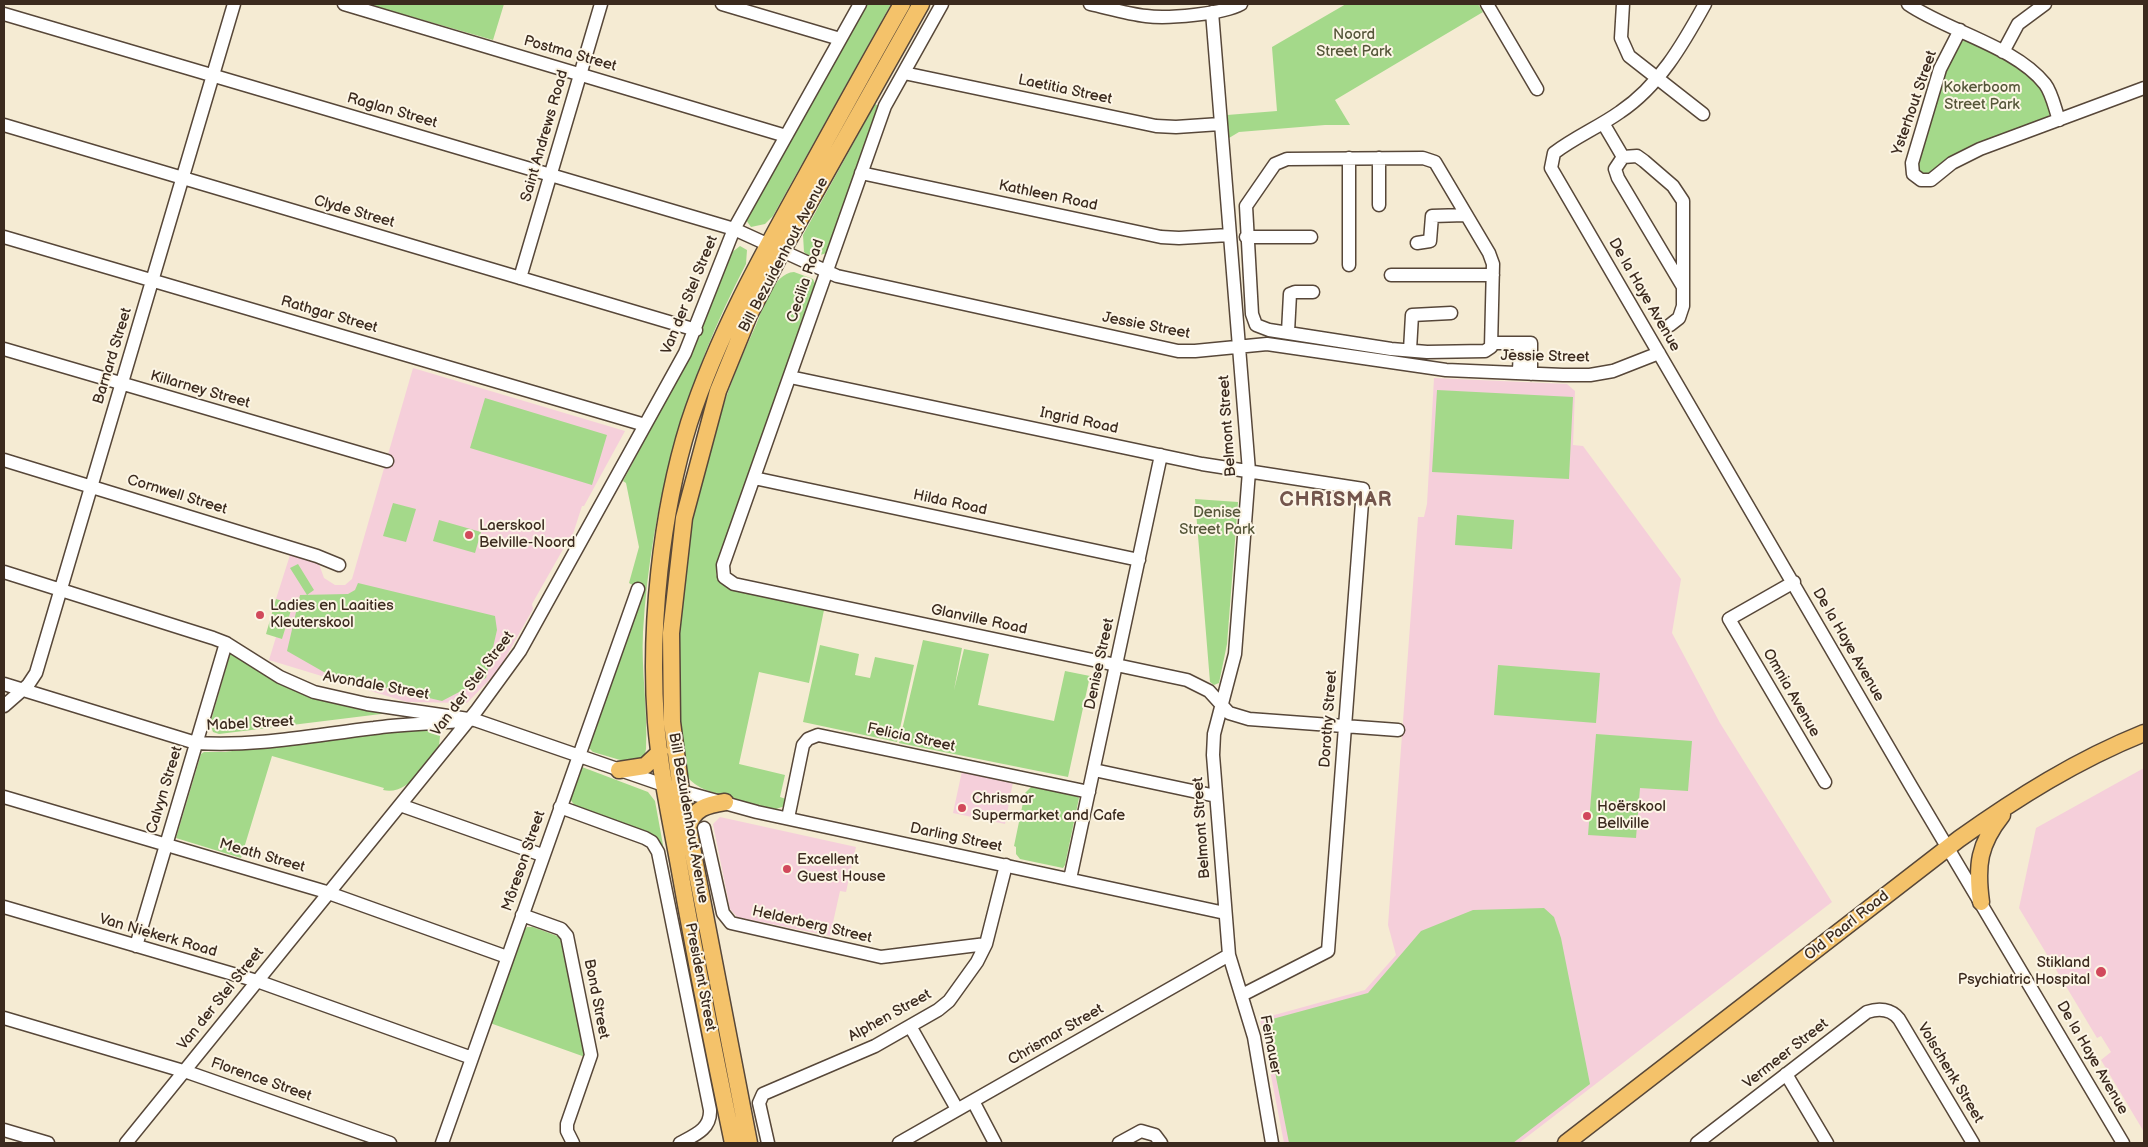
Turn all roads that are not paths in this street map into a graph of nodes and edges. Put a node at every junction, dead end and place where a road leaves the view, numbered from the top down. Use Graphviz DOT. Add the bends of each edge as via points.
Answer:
graph roads {
  1 [pos="234,4"];
  2 [pos="344,4"];
  3 [pos="601,4"];
  4 [pos="722,4"];
  5 [pos="860,4"];
  6 [pos="902,4"];
  7 [pos="921,4"];
  8 [pos="942,4"];
  9 [pos="1090,4"];
  10 [pos="1241,4"];
  11 [pos="1487,4"];
  12 [pos="1623,4"];
  13 [pos="1705,4"];
  14 [pos="1908,4"];
  15 [pos="2045,4"];
  16 [pos="1146,10"];
  17 [pos="1212,12"];
  18 [pos="4,14"];
  19 [pos="1960,30"];
  20 [pos="840,39"];
  21 [pos="2003,52"];
  22 [pos="904,72"];
  23 [pos="580,74"];
  24 [pos="213,75"];
  25 [pos="1658,79"];
  26 [pos="2144,88"];
  27 [pos="1538,89"];
  28 [pos="1703,114"];
  29 [pos="2059,120"];
  30 [pos="1604,123"];
  31 [pos="1220,124"];
  32 [pos="4,126"];
  33 [pos="786,136"];
  34 [pos="1623,157"];
  35 [pos="1349,158"];
  36 [pos="1379,158"];
  37 [pos="861,173"];
  38 [pos="551,175"];
  39 [pos="183,179"];
  40 [pos="1379,205"];
  41 [pos="1465,214"];
  42 [pos="734,229"];
  43 [pos="1229,235"];
  44 [pos="4,237"];
  45 [pos="1246,237"];
  46 [pos="1311,237"];
  47 [pos="1417,243"];
  48 [pos="775,248"];
  49 [pos="1349,265"];
  50 [pos="826,273"];
  51 [pos="1392,275"];
  52 [pos="1492,275"];
  53 [pos="520,278"];
  54 [pos="152,280"];
  55 [pos="1683,287"];
  56 [pos="1313,292"];
  57 [pos="1451,313"];
  58 [pos="1670,325"];
  59 [pos="696,330"];
  60 [pos="1288,332"];
  61 [pos="1492,343"];
  62 [pos="1238,346"];
  63 [pos="4,349"];
  64 [pos="1410,350"];
  65 [pos="1659,353"];
  66 [pos="1525,365"];
  67 [pos="790,377"];
  68 [pos="122,384"];
  69 [pos="645,425"];
  70 [pos="1161,455"];
  71 [pos="4,460"];
  72 [pos="387,461"];
  73 [pos="1249,471"];
  74 [pos="754,478"];
  75 [pos="92,486"];
  76 [pos="1363,489"];
  77 [pos="1139,560"];
  78 [pos="339,565"];
  79 [pos="4,572"];
  80 [pos="724,577"];
  81 [pos="1794,582"];
  82 [pos="638,589"];
  83 [pos="61,590"];
  84 [pos="226,643"];
  85 [pos="1116,666"];
  86 [pos="4,684"];
  87 [pos="22,690"];
  88 [pos="1222,704"];
  89 [pos="4,706"];
  90 [pos="471,720"];
  91 [pos="1345,726"];
  92 [pos="1398,730"];
  93 [pos="2144,733"];
  94 [pos="196,743"];
  95 [pos="660,752"];
  96 [pos="578,755"];
  97 [pos="619,770"];
  98 [pos="1094,770"];
  99 [pos="1825,782"];
  100 [pos="664,786"];
  101 [pos="681,791"];
  102 [pos="1089,792"];
  103 [pos="1216,796"];
  104 [pos="4,797"];
  105 [pos="2012,801"];
  106 [pos="725,802"];
  107 [pos="400,805"];
  108 [pos="560,807"];
  109 [pos="788,818"];
  110 [pos="688,826"];
  111 [pos="704,828"];
  112 [pos="166,844"];
  113 [pos="1948,846"];
  114 [pos="542,856"];
  115 [pos="1006,865"];
  116 [pos="1070,879"];
  117 [pos="328,894"];
  118 [pos="1982,902"];
  119 [pos="4,907"];
  120 [pos="1225,912"];
  121 [pos="522,915"];
  122 [pos="986,944"];
  123 [pos="136,946"];
  124 [pos="1229,955"];
  125 [pos="507,957"];
  126 [pos="256,981"];
  127 [pos="1242,995"];
  128 [pos="4,1018"];
  129 [pos="1899,1020"];
  130 [pos="910,1026"];
  131 [pos="472,1058"];
  132 [pos="183,1071"];
  133 [pos="1786,1074"];
  134 [pos="973,1101"];
  135 [pos="957,1109"];
  136 [pos="4,1130"];
  137 [pos="48,1143"];
  138 [pos="126,1143"];
  139 [pos="390,1143"];
  140 [pos="442,1143"];
  141 [pos="573,1143"];
  142 [pos="680,1143"];
  143 [pos="732,1143"];
  144 [pos="749,1143"];
  145 [pos="768,1143"];
  146 [pos="899,1143"];
  147 [pos="995,1143"];
  148 [pos="1119,1143"];
  149 [pos="1161,1143"];
  150 [pos="1272,1143"];
  151 [pos="1566,1143"];
  152 [pos="1697,1143"];
  153 [pos="1827,1143"];
  154 [pos="1973,1143"];
  155 [pos="2123,1143"];
  1 -- 24 [label="street, Barnard Street"];
  2 -- 23 [label="street, Postma Street"];
  3 -- 23 [label="street, Saint Andrews Road"];
  4 -- 20 [label="street"];
  5 -- 20 [label="street, Van der Stel Street"];
  6 -- 48 [label="main road, Bill Bezuidenhout Avenue"];
  7 -- 48 [label="main road, Bill Bezuidenhout Avenue"];
  8 -- 22 [label="street, Cecilia Road"];
  9 -- 16 [label="street"];
  10 -- 17 [label="street"];
  11 -- 27 [label="street"];
  12 -- 25 [label="street" via="1621,33 1624,47 1632,60"];
  13 -- 25 [label="street"];
  14 -- 19 [label="street"];
  15 -- 21 [label="street" via="2018,24"];
  16 -- 17 [label="street"];
  17 -- 31 [label="street, Belmont Street"];
  18 -- 24 [label="street, Raglan Street"];
  19 -- 21 [label="street"];
  19 -- 29 [label="street, Ysterhout Street" via="1940,69 1912,164 1911,171 1915,177 1931,180 1980,149"];
  20 -- 33 [label="street, Van der Stel Street"];
  21 -- 29 [label="street" via="2044,82"];
  22 -- 31 [label="street, Laetitia Street" via="1156,126"];
  22 -- 37 [label="street, Cecilia Road" via="885,106"];
  23 -- 33 [label="street, Postma Street"];
  23 -- 38 [label="street, Saint Andrews Road"];
  24 -- 38 [label="street, Raglan Street"];
  24 -- 39 [label="street, Barnard Street"];
  25 -- 28 [label="street"];
  25 -- 30 [label="street"];
  26 -- 29 [label="street, Ysterhout Street"];
  30 -- 34 [label="street"];
  30 -- 65 [label="street, De la Haye Avenue" via="1558,150 1551,160 1552,171"];
  31 -- 43 [label="street, Belmont Street"];
  32 -- 39 [label="street, Clyde Street"];
  33 -- 42 [label="street, Van der Stel Street"];
  34 -- 55 [label="street" via="1615,169 1618,178"];
  34 -- 55 [label="street" via="1637,156 1680,194 1685,214"];
  35 -- 36 [label="street"];
  35 -- 45 [label="street" via="1278,162 1246,206"];
  35 -- 49 [label="street"];
  36 -- 40 [label="street"];
  36 -- 41 [label="street" via="1432,160"];
  37 -- 43 [label="street, Kathleen Road" via="1161,237"];
  37 -- 50 [label="street, Cecilia Road"];
  38 -- 42 [label="street, Raglan Street"];
  38 -- 53 [label="street, Saint Andrews Road"];
  39 -- 53 [label="street, Clyde Street"];
  39 -- 54 [label="street, Barnard Street"];
  41 -- 47 [label="street" via="1432,216 1430,241"];
  41 -- 52 [label="street" via="1489,253"];
  42 -- 48 [label="street, Raglan Street"];
  42 -- 59 [label="street, Van der Stel Street"];
  43 -- 62 [label="street, Belmont Street"];
  44 -- 54 [label="street, Rathgar Street"];
  45 -- 46 [label="street"];
  45 -- 60 [label="street" via="1253,321 1260,328"];
  48 -- 50 [label="street, Jessie Street"];
  48 -- 95 [label="main road, Bill Bezuidenhout Avenue" via="729,323 705,382 689,425 668,514 659,577 655,651"];
  48 -- 101 [label="main road, Bill Bezuidenhout Avenue" via="718,391 684,518 670,654 672,722"];
  50 -- 62 [label="street, Jessie Street" via="1178,350 1195,352"];
  50 -- 67 [label="street, Cecilia Road"];
  51 -- 52 [label="street"];
  52 -- 61 [label="street"];
  53 -- 59 [label="street, Clyde Street"];
  54 -- 68 [label="street, Barnard Street"];
  54 -- 69 [label="street, Rathgar Street"];
  55 -- 58 [label="street" via="1682,314"];
  56 -- 60 [label="street" via="1290,294"];
  57 -- 64 [label="street" via="1412,315"];
  59 -- 69 [label="street, Van der Stel Street"];
  60 -- 64 [label="street"];
  61 -- 64 [label="street" via="1485,351"];
  61 -- 66 [label="street" via="1525,343"];
  62 -- 66 [label="street, Jessie Street" via="1267,344 1446,370"];
  62 -- 73 [label="street, Belmont Street"];
  63 -- 68 [label="street, Killarney Street"];
  65 -- 66 [label="street, Jessie Street" via="1629,367 1590,375"];
  65 -- 81 [label="street, De la Haye Avenue"];
  67 -- 70 [label="street, Ingrid Road"];
  67 -- 74 [label="street, Cecilia Road"];
  68 -- 72 [label="street, Killarney Street"];
  68 -- 75 [label="street, Barnard Street"];
  69 -- 90 [label="street, Van der Stel Street" via="520,651"];
  70 -- 73 [label="street, Ingrid Road"];
  70 -- 77 [label="street, Denise Street"];
  71 -- 75 [label="street, Cornwell Street"];
  73 -- 76 [label="street, Ingrid Road"];
  73 -- 88 [label="street, Belmont Street" via="1235,654"];
  74 -- 77 [label="street, Hilda Road"];
  74 -- 80 [label="street, Cecilia Road" via="724,565"];
  75 -- 78 [label="street, Cornwell Street"];
  75 -- 83 [label="street, Barnard Street"];
  76 -- 91 [label="street, Dorothy Street"];
  77 -- 85 [label="street, Denise Street"];
  79 -- 83 [label="street, Avondale Street"];
  80 -- 85 [label="street, Glanville Road" via="734,584"];
  81 -- 99 [label="street, Omnia Avenue" via="1730,619"];
  81 -- 113 [label="street, De la Haye Avenue"];
  82 -- 96 [label="street, Môreson Street"];
  83 -- 84 [label="street, Avondale Street"];
  83 -- 87 [label="street, Barnard Street" via="36,673"];
  84 -- 90 [label="street, Avondale Street" via="280,677 314,692"];
  84 -- 94 [label="street, Calvyn Street"];
  85 -- 88 [label="street, Glanville Road" via="1187,680 1209,691"];
  85 -- 98 [label="street, Denise Street"];
  86 -- 87 [label="street, Mabel Street"];
  87 -- 89 [label="street, Barnard Street"];
  87 -- 94 [label="street, Mabel Street"];
  88 -- 91 [label="street, Glanville Road" via="1229,713 1249,720"];
  88 -- 103 [label="street, Belmont Street" via="1213,742"];
  90 -- 94 [label="street, Mabel Street" via="388,726 273,742"];
  90 -- 96 [label="street, Avondale Street"];
  90 -- 107 [label="street, Van der Stel Street"];
  91 -- 92 [label="street, Glanville Road"];
  91 -- 127 [label="street, Dorothy Street" via="1328,951"];
  93 -- 105 [label="main road, Old Paarl Road" via="2095,754"];
  94 -- 112 [label="street, Calvyn Street"];
  95 -- 97 [label="main road" via="645,766"];
  95 -- 100 [label="main road, Bill Bezuidenhout Avenue"];
  96 -- 97 [label="street, Avondale Street"];
  96 -- 108 [label="street, Môreson Street"];
  97 -- 100 [label="street, Avondale Street"];
  98 -- 102 [label="street, Denise Street"];
  98 -- 103 [label="street"];
  100 -- 101 [label="street, Avondale Street"];
  100 -- 143 [label="main road, Bill Bezuidenhout Avenue"];
  101 -- 106 [label="street, Darling Street"];
  101 -- 110 [label="main road, Bill Bezuidenhout Avenue"];
  102 -- 109 [label="street, Felicia Street" via="818,735 803,745"];
  102 -- 116 [label="street, Denise Street"];
  103 -- 120 [label="street, Belmont Street"];
  104 -- 112 [label="street, Meath Street"];
  105 -- 113 [label="main road, Old Paarl Road"];
  105 -- 118 [label="main road" via="1989,831 1983,847 1978,874"];
  106 -- 109 [label="street, Darling Street"];
  106 -- 110 [label="main road" via="702,807 692,816"];
  107 -- 114 [label="street"];
  107 -- 117 [label="street, Van der Stel Street"];
  108 -- 114 [label="street, Môreson Street"];
  108 -- 142 [label="street, President Street" via="645,838 658,852 710,1110 704,1129"];
  109 -- 115 [label="street, Darling Street"];
  110 -- 144 [label="main road, Bill Bezuidenhout Avenue"];
  111 -- 122 [label="street, Helderberg Street" via="723,913 731,923 880,957"];
  112 -- 117 [label="street, Meath Street"];
  112 -- 123 [label="street, Calvyn Street"];
  113 -- 118 [label="street, De la Haye Avenue"];
  113 -- 151 [label="main road, Old Paarl Road"];
  114 -- 121 [label="street, Môreson Street"];
  115 -- 116 [label="street, Darling Street"];
  115 -- 122 [label="street, Alphen Street"];
  116 -- 120 [label="street, Darling Street"];
  117 -- 125 [label="street, Meath Street"];
  117 -- 126 [label="street, Van der Stel Street"];
  118 -- 155 [label="street, De la Haye Avenue"];
  119 -- 123 [label="street, Van Niekerk Road"];
  120 -- 124 [label="street, Belmont Street"];
  121 -- 125 [label="street, Môreson Street"];
  121 -- 141 [label="street, Bond Street" via="561,928 567,936 591,1055 566,1124"];
  122 -- 130 [label="street, Alphen Street" via="949,1001"];
  123 -- 126 [label="street, Van Niekerk Road"];
  124 -- 127 [label="street, Feinauer"];
  124 -- 134 [label="street, Chrismar Street"];
  125 -- 131 [label="street, Môreson Street"];
  126 -- 131 [label="street, Van Niekerk Road"];
  126 -- 132 [label="street, Van der Stel Street"];
  127 -- 150 [label="street, Feinauer" via="1254,1037"];
  128 -- 132 [label="street, Florence Street"];
  129 -- 133 [label="street, Vermeer Street" via="1887,1010 1867,1012"];
  129 -- 154 [label="street, Volschenk Street"];
  130 -- 135 [label="street"];
  130 -- 145 [label="street, Alphen Street" via="875,1046 763,1094 760,1103"];
  131 -- 140 [label="street, Môreson Street"];
  132 -- 138 [label="street, Van der Stel Street"];
  132 -- 139 [label="street, Florence Street"];
  133 -- 152 [label="street, Vermeer Street"];
  133 -- 153 [label="street"];
  134 -- 135 [label="street, Chrismar Street"];
  134 -- 147 [label="street"];
  135 -- 146 [label="street, Chrismar Street"];
  136 -- 137 [label="street"];
  148 -- 149 [label="street" via="1146,1131"];
}
